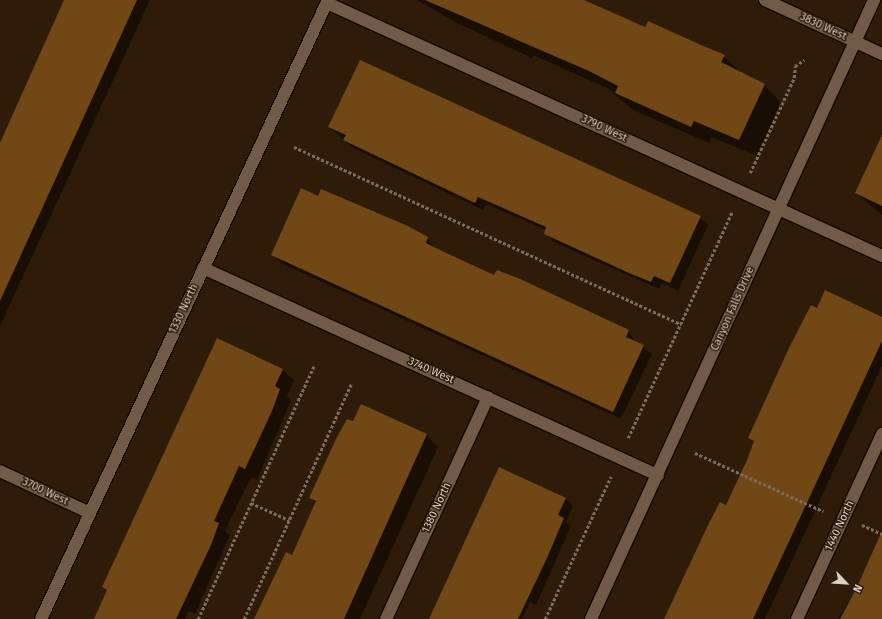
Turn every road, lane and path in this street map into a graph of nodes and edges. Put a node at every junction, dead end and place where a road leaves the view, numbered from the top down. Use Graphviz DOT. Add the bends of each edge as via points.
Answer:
graph roads {
  1 [pos="765,0"];
  2 [pos="874,0"];
  3 [pos="327,1"];
  4 [pos="855,41"];
  5 [pos="882,54"];
  6 [pos="804,60"];
  7 [pos="294,147"];
  8 [pos="741,192"];
  9 [pos="778,209"];
  10 [pos="882,256"];
  11 [pos="203,268"];
  12 [pos="681,324"];
  13 [pos="314,366"];
  14 [pos="351,384"];
  15 [pos="488,397"];
  16 [pos="882,434"];
  17 [pos="627,440"];
  18 [pos="695,453"];
  19 [pos="0,471"];
  20 [pos="612,474"];
  21 [pos="658,475"];
  22 [pos="251,503"];
  23 [pos="90,513"];
  24 [pos="827,513"];
  25 [pos="289,520"];
  26 [pos="859,524"];
  27 [pos="882,534"];
  28 [pos="41,619"];
  29 [pos="198,619"];
  30 [pos="244,619"];
  31 [pos="386,619"];
  32 [pos="545,619"];
  33 [pos="591,619"];
  34 [pos="797,619"];
  1 -- 4 [label="street, 3830 West"];
  2 -- 4 [label="street, Canyon Falls Drive"];
  3 -- 8 [label="street, 3790 West"];
  3 -- 11 [label="street, 1330 North"];
  4 -- 5 [label="street, 3830 West"];
  4 -- 9 [label="street, Canyon Falls Drive"];
  6 -- 8 [label="path" via="795,66 794,78"];
  7 -- 12 [label="path"];
  8 -- 9 [label="street, 3790 West"];
  8 -- 12 [label="path"];
  9 -- 10 [label="street, 3790 West"];
  9 -- 21 [label="street, Canyon Falls Drive"];
  11 -- 15 [label="street, 3740 West"];
  11 -- 23 [label="street, 1330 North"];
  12 -- 17 [label="path"];
  13 -- 22 [label="path"];
  14 -- 25 [label="path"];
  15 -- 21 [label="street, 3740 West"];
  15 -- 31 [label="street, 1380 North"];
  16 -- 34 [label="street, 1440 North"];
  18 -- 24 [label="path"];
  19 -- 23 [label="street, 3700 West"];
  20 -- 32 [label="path"];
  21 -- 33 [label="street, Canyon Falls Drive"];
  22 -- 25 [label="path"];
  22 -- 29 [label="path"];
  23 -- 28 [label="street, 1330 North"];
  25 -- 30 [label="path"];
  26 -- 27 [label="path"];
}
